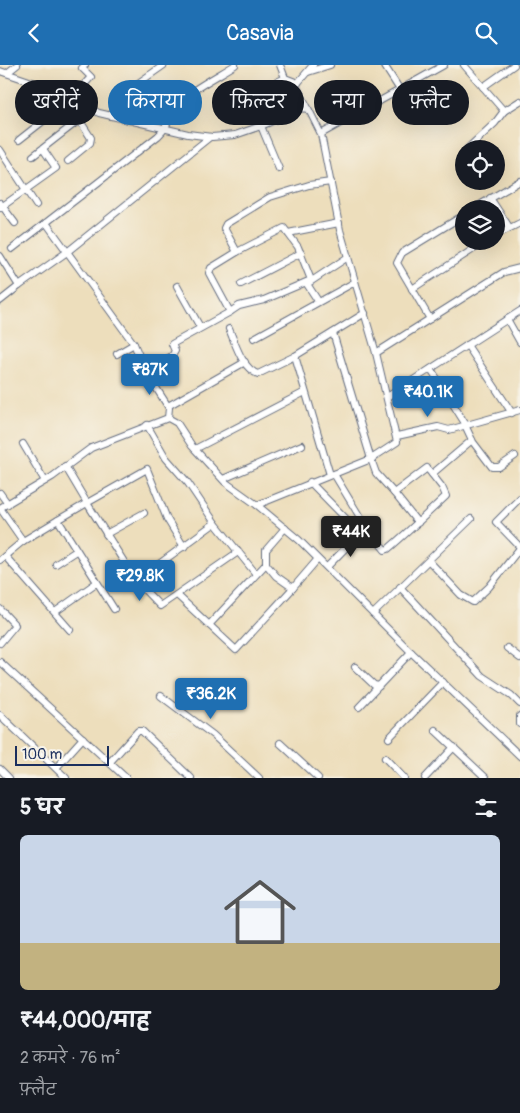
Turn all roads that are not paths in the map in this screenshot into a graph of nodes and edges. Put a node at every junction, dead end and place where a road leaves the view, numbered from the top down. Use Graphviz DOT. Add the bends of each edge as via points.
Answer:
graph roads {
  1 [pos="17,65"];
  2 [pos="164,65"];
  3 [pos="235,65"];
  4 [pos="280,65"];
  5 [pos="313,65"];
  6 [pos="330,65"];
  7 [pos="384,65"];
  8 [pos="444,65"];
  9 [pos="464,65"];
  10 [pos="514,65"];
  11 [pos="82,66"];
  12 [pos="3,72"];
  13 [pos="308,72"];
  14 [pos="285,78"];
  15 [pos="26,80"];
  16 [pos="88,80"];
  17 [pos="143,80"];
  18 [pos="281,80"];
  19 [pos="290,80"];
  20 [pos="301,80"];
  21 [pos="394,80"];
  22 [pos="418,80"];
  23 [pos="483,87"];
  24 [pos="392,94"];
  25 [pos="304,101"];
  26 [pos="520,101"];
  27 [pos="308,109"];
  28 [pos="504,111"];
  29 [pos="38,125"];
  30 [pos="75,125"];
  31 [pos="83,125"];
  32 [pos="154,125"];
  33 [pos="261,126"];
  34 [pos="167,128"];
  35 [pos="320,133"];
  36 [pos="210,137"];
  37 [pos="18,140"];
  38 [pos="476,140"];
  39 [pos="43,149"];
  40 [pos="0,150"];
  41 [pos="32,156"];
  42 [pos="68,161"];
  43 [pos="279,169"];
  44 [pos="520,181"];
  45 [pos="331,183"];
  46 [pos="25,190"];
  47 [pos="490,198"];
  48 [pos="487,200"];
  49 [pos="36,205"];
  50 [pos="1,206"];
  51 [pos="455,221"];
  52 [pos="15,223"];
  53 [pos="339,223"];
  54 [pos="520,223"];
  55 [pos="47,224"];
  56 [pos="509,227"];
  57 [pos="505,229"];
  58 [pos="288,233"];
  59 [pos="12,249"];
  60 [pos="472,250"];
  61 [pos="67,252"];
  62 [pos="236,253"];
  63 [pos="300,253"];
  64 [pos="0,255"];
  65 [pos="348,257"];
  66 [pos="520,268"];
  67 [pos="312,280"];
  68 [pos="355,281"];
  69 [pos="241,284"];
  70 [pos="19,286"];
  71 [pos="177,286"];
  72 [pos="412,289"];
  73 [pos="0,301"];
  74 [pos="318,301"];
  75 [pos="520,311"];
  76 [pos="230,312"];
  77 [pos="365,313"];
  78 [pos="430,319"];
  79 [pos="507,319"];
  80 [pos="200,327"];
  81 [pos="229,329"];
  82 [pos="333,333"];
  83 [pos="254,337"];
  84 [pos="520,342"];
  85 [pos="134,344"];
  86 [pos="467,345"];
  87 [pos="376,353"];
  88 [pos="117,354"];
  89 [pos="295,357"];
  90 [pos="245,362"];
  91 [pos="431,369"];
  92 [pos="146,371"];
  93 [pos="305,392"];
  94 [pos="388,397"];
  95 [pos="168,406"];
  96 [pos="518,411"];
  97 [pos="168,418"];
  98 [pos="147,425"];
  99 [pos="466,425"];
  100 [pos="396,436"];
  101 [pos="472,440"];
  102 [pos="23,444"];
  103 [pos="302,445"];
  104 [pos="195,449"];
  105 [pos="515,456"];
  106 [pos="371,459"];
  107 [pos="65,467"];
  108 [pos="432,474"];
  109 [pos="332,475"];
  110 [pos="222,479"];
  111 [pos="45,481"];
  112 [pos="310,482"];
  113 [pos="0,493"];
  114 [pos="394,493"];
  115 [pos="520,498"];
  116 [pos="8,503"];
  117 [pos="88,503"];
  118 [pos="257,505"];
  119 [pos="0,508"];
  120 [pos="144,513"];
  121 [pos="471,519"];
  122 [pos="58,520"];
  123 [pos="215,523"];
  124 [pos="418,523"];
  125 [pos="366,527"];
  126 [pos="285,528"];
  127 [pos="360,533"];
  128 [pos="106,534"];
  129 [pos="23,541"];
  130 [pos="184,547"];
  131 [pos="520,547"];
  132 [pos="76,551"];
  133 [pos="238,551"];
  134 [pos="2,558"];
  135 [pos="317,560"];
  136 [pos="429,561"];
  137 [pos="56,564"];
  138 [pos="266,564"];
  139 [pos="327,567"];
  140 [pos="256,574"];
  141 [pos="136,581"];
  142 [pos="96,583"];
  143 [pos="400,587"];
  144 [pos="293,588"];
  145 [pos="177,595"];
  146 [pos="0,609"];
  147 [pos="114,609"];
  148 [pos="56,612"];
  149 [pos="373,614"];
  150 [pos="209,625"];
  151 [pos="70,630"];
  152 [pos="0,643"];
  153 [pos="507,648"];
  154 [pos="411,652"];
  155 [pos="520,657"];
  156 [pos="0,662"];
  157 [pos="355,667"];
  158 [pos="443,682"];
  159 [pos="379,686"];
  160 [pos="161,696"];
  161 [pos="520,704"];
  162 [pos="358,707"];
  163 [pos="0,715"];
  164 [pos="520,716"];
  165 [pos="520,724"];
  166 [pos="435,730"];
  167 [pos="83,738"];
  168 [pos="388,738"];
  169 [pos="280,743"];
  170 [pos="454,747"];
  171 [pos="520,756"];
  172 [pos="384,757"];
  173 [pos="110,762"];
  174 [pos="0,769"];
  175 [pos="56,769"];
  176 [pos="484,777"];
  177 [pos="9,778"];
  178 [pos="66,778"];
  179 [pos="126,778"];
  180 [pos="192,778"];
  181 [pos="259,778"];
  182 [pos="318,778"];
  183 [pos="404,778"];
  184 [pos="425,778"];
  1 -- 12 [label="street"];
  2 -- 17 [label="street"];
  3 -- 34 [label="street" via="182,100 173,110"];
  4 -- 14 [label="street"];
  5 -- 13 [label="street"];
  6 -- 13 [label="street"];
  7 -- 21 [label="street"];
  8 -- 22 [label="street"];
  9 -- 23 [label="street"];
  10 -- 23 [label="street"];
  11 -- 16 [label="street" via="91,77"];
  12 -- 15 [label="street"];
  13 -- 20 [label="street"];
  14 -- 18 [label="street"];
  14 -- 19 [label="street"];
  23 -- 28 [label="street"];
  24 -- 35 [label="street"];
  25 -- 27 [label="street"];
  26 -- 28 [label="street"];
  27 -- 33 [label="street" via="300,109"];
  27 -- 35 [label="street"];
  28 -- 38 [label="street"];
  29 -- 37 [label="street"];
  30 -- 39 [label="street"];
  31 -- 42 [label="street" via="91,138"];
  32 -- 34 [label="street"];
  33 -- 36 [label="street" via="235,135"];
  33 -- 43 [label="street"];
  34 -- 36 [label="street"];
  34 -- 55 [label="street"];
  35 -- 45 [label="street"];
  36 -- 61 [label="street"];
  39 -- 41 [label="street"];
  39 -- 46 [label="street" via="56,168"];
  40 -- 46 [label="street"];
  44 -- 47 [label="street"];
  45 -- 53 [label="street"];
  45 -- 62 [label="street" via="309,185 270,197 226,224 227,238"];
  46 -- 49 [label="street"];
  46 -- 50 [label="street"];
  47 -- 48 [label="street"];
  47 -- 56 [label="street"];
  50 -- 52 [label="street"];
  51 -- 72 [label="street" via="402,253 397,263"];
  53 -- 58 [label="street"];
  53 -- 65 [label="street"];
  54 -- 56 [label="street"];
  55 -- 59 [label="street"];
  55 -- 61 [label="street"];
  56 -- 57 [label="street"];
  58 -- 62 [label="street" via="284,228"];
  58 -- 63 [label="street"];
  60 -- 72 [label="street"];
  61 -- 70 [label="street"];
  61 -- 85 [label="street"];
  62 -- 76 [label="street" via="211,268 209,273"];
  63 -- 67 [label="street"];
  63 -- 69 [label="street"];
  64 -- 70 [label="street"];
  65 -- 67 [label="street"];
  65 -- 68 [label="street"];
  66 -- 78 [label="street" via="504,272"];
  67 -- 74 [label="street" via="307,284"];
  67 -- 76 [label="street"];
  68 -- 74 [label="street"];
  68 -- 77 [label="street"];
  70 -- 73 [label="street"];
  71 -- 80 [label="street"];
  72 -- 78 [label="street"];
  74 -- 83 [label="street"];
  75 -- 79 [label="street"];
  76 -- 80 [label="street"];
  77 -- 82 [label="street"];
  77 -- 87 [label="street"];
  78 -- 87 [label="street"];
  79 -- 84 [label="street"];
  79 -- 86 [label="street"];
  80 -- 92 [label="street" via="172,344 175,351 172,356"];
  81 -- 90 [label="street"];
  82 -- 89 [label="street"];
  82 -- 106 [label="street"];
  85 -- 88 [label="street"];
  85 -- 92 [label="street"];
  86 -- 91 [label="street"];
  86 -- 96 [label="street"];
  87 -- 94 [label="street"];
  89 -- 90 [label="street" via="258,374"];
  89 -- 93 [label="street"];
  90 -- 95 [label="street"];
  91 -- 94 [label="street"];
  91 -- 99 [label="street"];
  92 -- 95 [label="street"];
  93 -- 104 [label="street"];
  93 -- 109 [label="street"];
  94 -- 100 [label="street"];
  95 -- 97 [label="street"];
  96 -- 99 [label="street"];
  97 -- 98 [label="street"];
  97 -- 104 [label="street" via="177,423"];
  98 -- 107 [label="street" via="104,442"];
  98 -- 123 [label="street" via="166,458 188,483"];
  99 -- 100 [label="street"];
  99 -- 101 [label="street"];
  100 -- 106 [label="street" via="398,442"];
  101 -- 105 [label="street" via="492,467 499,467"];
  101 -- 108 [label="street"];
  102 -- 111 [label="street"];
  103 -- 110 [label="street"];
  104 -- 110 [label="street"];
  106 -- 109 [label="street"];
  106 -- 114 [label="street" via="376,473"];
  107 -- 111 [label="street"];
  107 -- 117 [label="street"];
  108 -- 114 [label="street" via="427,468"];
  108 -- 124 [label="street" via="446,496"];
  109 -- 112 [label="street"];
  109 -- 125 [label="street"];
  110 -- 118 [label="street"];
  111 -- 116 [label="street"];
  112 -- 118 [label="street"];
  112 -- 127 [label="street"];
  113 -- 116 [label="street"];
  114 -- 124 [label="street"];
  115 -- 131 [label="street" via="496,522"];
  116 -- 119 [label="street"];
  117 -- 122 [label="street"];
  117 -- 128 [label="street"];
  117 -- 130 [label="street" via="146,469 167,519"];
  118 -- 126 [label="street"];
  119 -- 129 [label="street"];
  120 -- 128 [label="street"];
  121 -- 136 [label="street"];
  122 -- 129 [label="street"];
  122 -- 132 [label="street"];
  123 -- 130 [label="street"];
  123 -- 133 [label="street"];
  124 -- 125 [label="street" via="385,550"];
  125 -- 127 [label="street"];
  126 -- 135 [label="street"];
  126 -- 138 [label="street" via="266,550"];
  127 -- 139 [label="street"];
  128 -- 141 [label="street"];
  129 -- 134 [label="street"];
  130 -- 141 [label="street"];
  131 -- 136 [label="street" via="473,602 461,595"];
  132 -- 137 [label="street"];
  132 -- 142 [label="street"];
  133 -- 140 [label="street"];
  133 -- 145 [label="street"];
  134 -- 148 [label="street"];
  135 -- 139 [label="street"];
  135 -- 144 [label="street"];
  136 -- 143 [label="street"];
  138 -- 140 [label="street"];
  138 -- 144 [label="street"];
  139 -- 149 [label="street"];
  140 -- 150 [label="street"];
  141 -- 145 [label="street" via="160,606"];
  142 -- 147 [label="street"];
  142 -- 148 [label="street"];
  143 -- 149 [label="street"];
  143 -- 161 [label="street" via="482,676"];
  144 -- 150 [label="street" via="236,650"];
  145 -- 150 [label="street"];
  146 -- 152 [label="street" via="15,625"];
  148 -- 151 [label="street"];
  149 -- 154 [label="street"];
  153 -- 155 [label="street"];
  154 -- 158 [label="street"];
  154 -- 159 [label="street"];
  156 -- 167 [label="street"];
  157 -- 159 [label="street"];
  158 -- 168 [label="street"];
  158 -- 171 [label="street"];
  159 -- 162 [label="street"];
  160 -- 181 [label="street" via="213,735"];
  163 -- 175 [label="street"];
  164 -- 165 [label="street"];
  166 -- 170 [label="street"];
  167 -- 173 [label="street"];
  167 -- 175 [label="street"];
  169 -- 182 [label="street"];
  170 -- 176 [label="street"];
  170 -- 184 [label="street"];
  172 -- 183 [label="street"];
  173 -- 179 [label="street"];
  173 -- 180 [label="street" via="138,731 142,731"];
  174 -- 177 [label="street"];
  175 -- 178 [label="street"];
}
